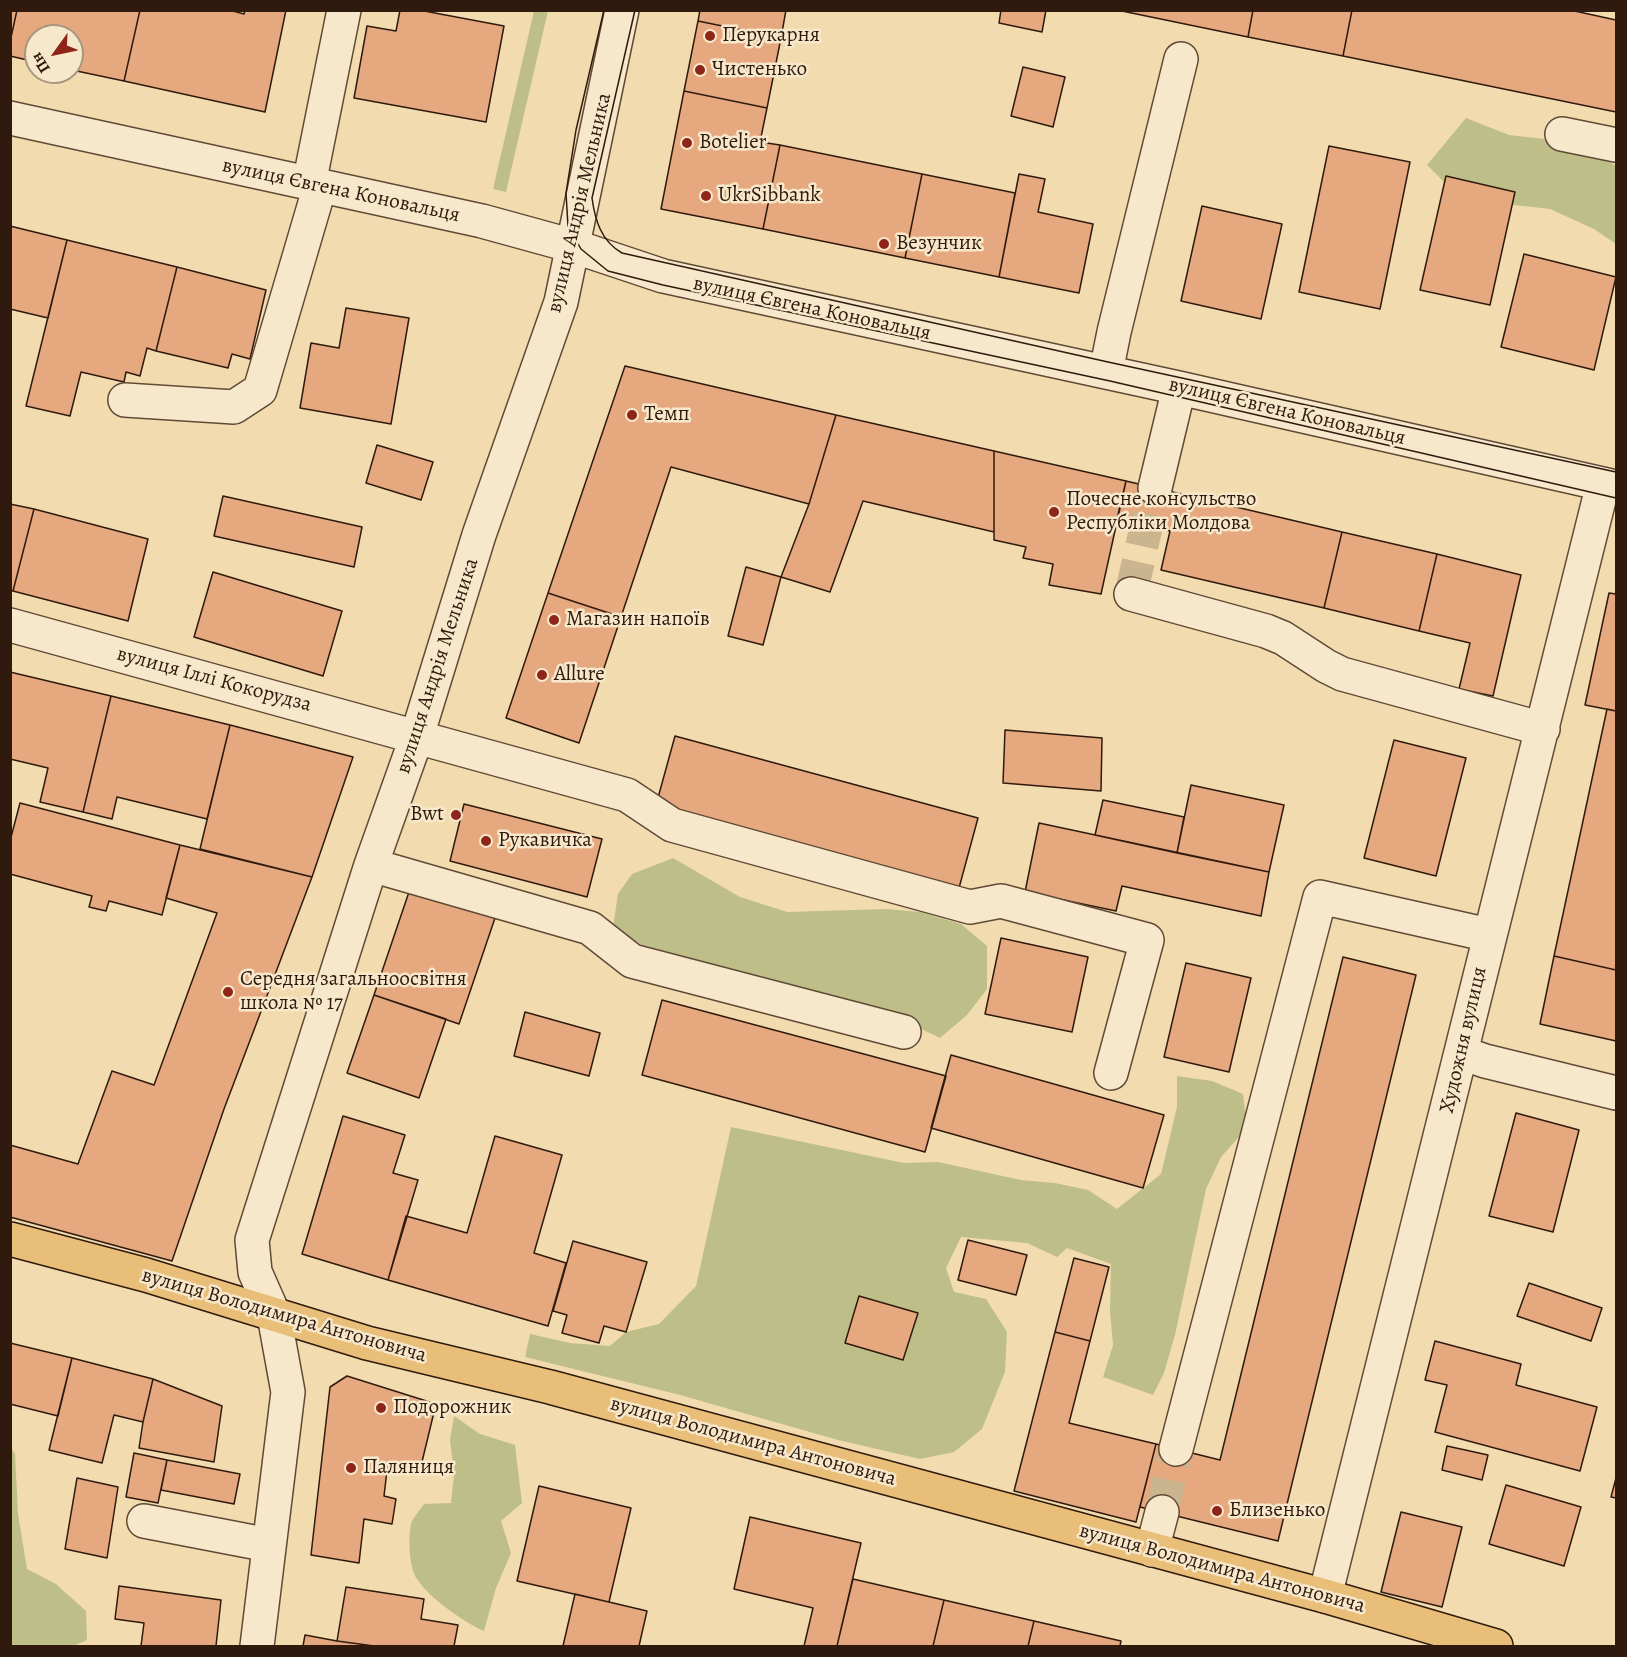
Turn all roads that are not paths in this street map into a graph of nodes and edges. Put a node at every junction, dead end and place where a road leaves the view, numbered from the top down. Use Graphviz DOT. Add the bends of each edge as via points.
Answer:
graph roads {
  1 [pos="344,10"];
  2 [pos="622,10"];
  3 [pos="1181,59"];
  4 [pos="10,118"];
  5 [pos="1562,134"];
  6 [pos="1617,145"];
  7 [pos="314,185"];
  8 [pos="573,246"];
  9 [pos="1106,372"];
  10 [pos="1179,388"];
  11 [pos="125,400"];
  12 [pos="1610,486"];
  13 [pos="1155,488"];
  14 [pos="1131,594"];
  15 [pos="10,625"];
  16 [pos="1543,729"];
  17 [pos="417,736"];
  18 [pos="371,865"];
  19 [pos="1489,935"];
  20 [pos="904,1032"];
  21 [pos="1462,1053"];
  22 [pos="1111,1073"];
  23 [pos="1617,1093"];
  24 [pos="10,1239"];
  25 [pos="274,1315"];
  26 [pos="1176,1449"];
  27 [pos="1162,1512"];
  28 [pos="144,1521"];
  29 [pos="269,1545"];
  30 [pos="1152,1550"];
  31 [pos="1325,1596"];
  32 [pos="257,1647"];
  33 [pos="1496,1647"];
  1 -- 7 [label="street"];
  2 -- 8 [label="street, вулиця Андрія Мельника"];
  3 -- 9 [label="street"];
  4 -- 7 [label="street, вулиця Євгена Коновальця"];
  5 -- 6 [label="street"];
  7 -- 8 [label="street, вулиця Євгена Коновальця" via="482,221"];
  7 -- 11 [label="street" via="260,390 234,407"];
  8 -- 9 [label="street, вулиця Євгена Коновальця" via="663,276"];
  8 -- 17 [label="street, вулиця Андрія Мельника" via="561,302 479,535"];
  9 -- 10 [label="street, вулиця Євгена Коновальця"];
  10 -- 12 [label="street, вулиця Євгена Коновальця"];
  10 -- 13 [label="street"];
  12 -- 16 [label="street, Художня вулиця"];
  14 -- 16 [label="street" via="1266,631 1326,666 1358,679"];
  15 -- 17 [label="street, вулиця Іллі Кокорудза"];
  16 -- 19 [label="street, Художня вулиця"];
  17 -- 18 [label="street, вулиця Андрія Мельника"];
  17 -- 22 [label="street, вулиця Іллі Кокорудза" via="627,795 672,825 970,906 1001,901 1147,940"];
  18 -- 20 [label="street" via="590,928 632,961"];
  18 -- 25 [label="street, вулиця Андрія Мельника" via="252,1240 255,1272"];
  19 -- 21 [label="street, Художня вулиця"];
  19 -- 26 [label="street" via="1320,897"];
  21 -- 23 [label="street"];
  21 -- 31 [label="street, Художня вулиця"];
  24 -- 25 [label="main road, вулиця Володимира Антоновича" via="146,1275"];
  25 -- 29 [label="street, вулиця Андрія Мельника" via="288,1392"];
  25 -- 30 [label="main road, вулиця Володимира Антоновича" via="367,1343 549,1387"];
  27 -- 30 [label="street"];
  28 -- 29 [label="street"];
  29 -- 32 [label="street, вулиця Андрія Мельника"];
  30 -- 31 [label="main road, вулиця Володимира Антоновича"];
  31 -- 33 [label="main road, вулиця Володимира Антоновича"];
}
